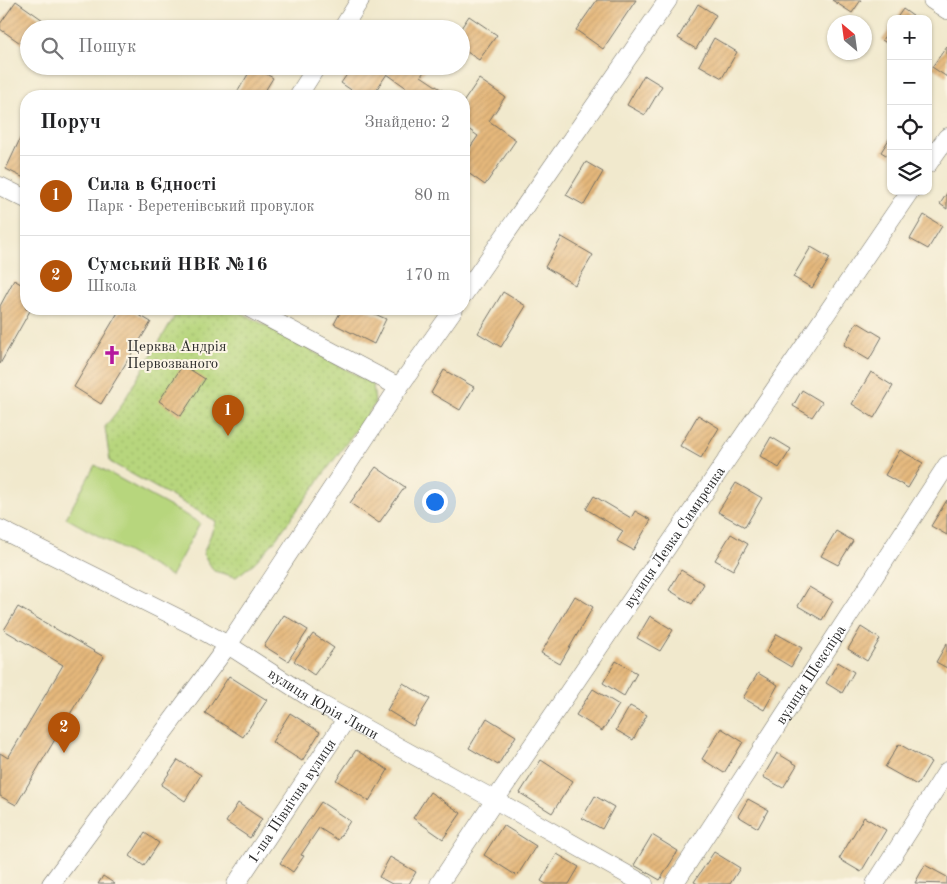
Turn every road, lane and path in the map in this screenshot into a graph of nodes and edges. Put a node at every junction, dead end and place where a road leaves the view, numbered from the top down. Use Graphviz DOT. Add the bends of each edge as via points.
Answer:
graph roads {
  1 [pos="360,0"];
  2 [pos="668,0"];
  3 [pos="932,0"];
  4 [pos="947,10"];
  5 [pos="348,20"];
  6 [pos="311,75"];
  7 [pos="302,90"];
  8 [pos="947,137"];
  9 [pos="932,158"];
  10 [pos="0,186"];
  11 [pos="907,195"];
  12 [pos="20,196"];
  13 [pos="470,285"];
  14 [pos="262,315"];
  15 [pos="450,315"];
  16 [pos="399,387"];
  17 [pos="947,465"];
  18 [pos="0,529"];
  19 [pos="228,645"];
  20 [pos="347,718"];
  21 [pos="947,771"];
  22 [pos="495,800"];
  23 [pos="51,884"];
  24 [pos="236,884"];
  25 [pos="440,884"];
  26 [pos="644,884"];
  27 [pos="674,884"];
  28 [pos="875,884"];
  1 -- 5 [label="street"];
  2 -- 13 [label="street"];
  3 -- 4 [label="street"];
  6 -- 7 [label="street"];
  8 -- 9 [label="street"];
  10 -- 12 [label="street"];
  11 -- 22 [label="street, вулиця Левка Симиренка"];
  14 -- 16 [label="street"];
  15 -- 16 [label="street"];
  16 -- 19 [label="street"];
  17 -- 27 [label="street, вулиця Шекспіра"];
  18 -- 19 [label="street, вулиця Юрія Липи"];
  19 -- 20 [label="street, вулиця Юрія Липи"];
  19 -- 23 [label="street"];
  20 -- 22 [label="street, вулиця Юрія Липи"];
  20 -- 24 [label="street, 1-ша Північна вулиця"];
  21 -- 28 [label="street"];
  22 -- 25 [label="street, вулиця Левка Симиренка"];
  22 -- 26 [label="street, вулиця Юрія Липи"];
}
